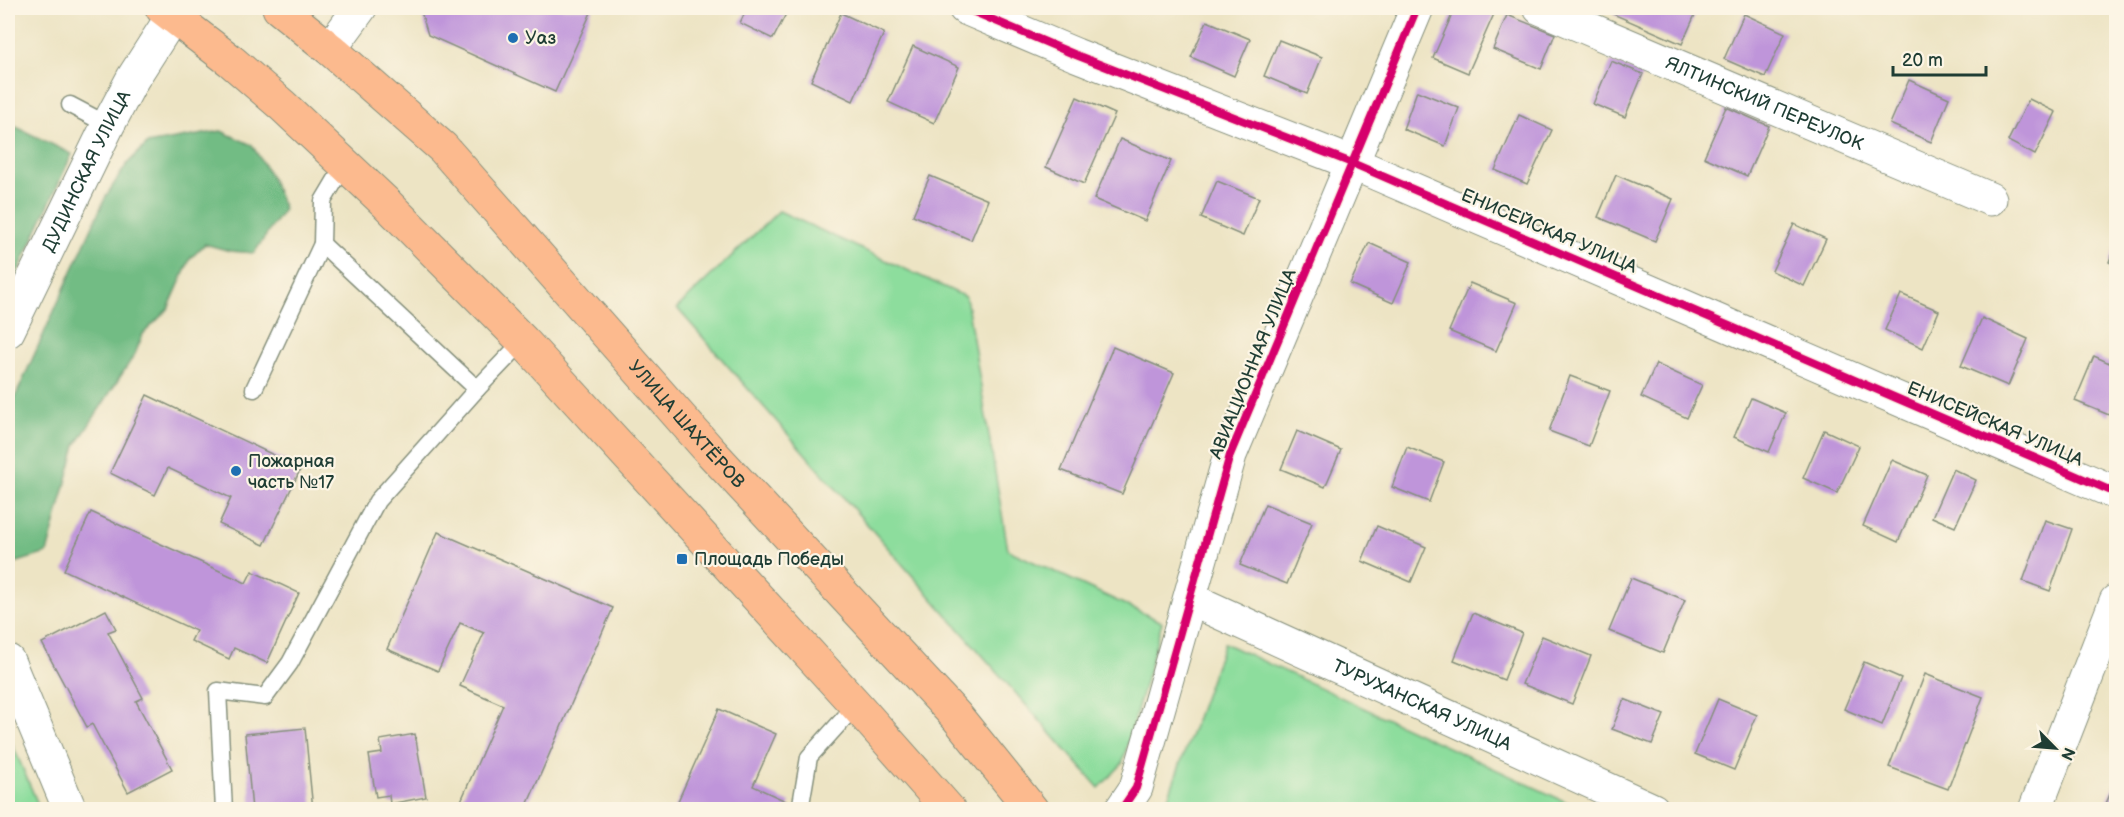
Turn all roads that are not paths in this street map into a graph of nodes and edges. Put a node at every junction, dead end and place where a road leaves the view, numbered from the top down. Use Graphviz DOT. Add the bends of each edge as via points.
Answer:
graph roads {
  1 [pos="279,8"];
  2 [pos="360,8"];
  3 [pos="965,8"];
  4 [pos="1417,8"];
  5 [pos="1540,8"];
  6 [pos="168,11"];
  7 [pos="330,49"];
  8 [pos="70,105"];
  9 [pos="108,125"];
  10 [pos="1352,163"];
  11 [pos="345,164"];
  12 [pos="1990,199"];
  13 [pos="322,244"];
  14 [pos="8,331"];
  15 [pos="523,341"];
  16 [pos="254,389"];
  17 [pos="477,389"];
  18 [pos="2116,493"];
  19 [pos="1190,598"];
  20 [pos="2116,601"];
  21 [pos="8,661"];
  22 [pos="856,705"];
  23 [pos="70,810"];
  24 [pos="224,810"];
  25 [pos="800,810"];
  26 [pos="949,810"];
  27 [pos="1032,810"];
  28 [pos="1121,810"];
  29 [pos="1653,810"];
  30 [pos="2035,810"];
  1 -- 7 [label="main road, УЛИЦА ШАХТЁРОВ"];
  2 -- 7 [label="street"];
  3 -- 10 [label="street, ЕНИСЕЙСКАЯ УЛИЦА"];
  4 -- 10 [label="street, АВИАЦИОННАЯ УЛИЦА"];
  5 -- 12 [label="street, ЯЛТИНСКИЙ ПЕРЕУЛОК"];
  6 -- 9 [label="street, ДУДИНСКАЯ УЛИЦА"];
  6 -- 11 [label="main road" via="284,106"];
  7 -- 27 [label="main road, УЛИЦА ШАХТЁРОВ" via="443,148 710,451 957,717"];
  8 -- 9 [label="lane"];
  9 -- 14 [label="street, ДУДИНСКАЯ УЛИЦА"];
  10 -- 18 [label="street, ЕНИСЕЙСКАЯ УЛИЦА"];
  10 -- 19 [label="street, АВИАЦИОННАЯ УЛИЦА" via="1230,455"];
  11 -- 13 [label="lane" via="323,201"];
  11 -- 15 [label="main road"];
  13 -- 16 [label="lane"];
  13 -- 17 [label="lane"];
  15 -- 17 [label="lane"];
  15 -- 22 [label="main road"];
  17 -- 24 [label="lane" via="377,501 290,663 265,697 218,691"];
  19 -- 28 [label="street, АВИАЦИОННАЯ УЛИЦА" via="1136,788"];
  19 -- 29 [label="street, ТУРУХАНСКАЯ УЛИЦА"];
  20 -- 30 [label="street"];
  21 -- 23 [label="street"];
  22 -- 25 [label="lane" via="809,757"];
  22 -- 26 [label="main road"];
}
